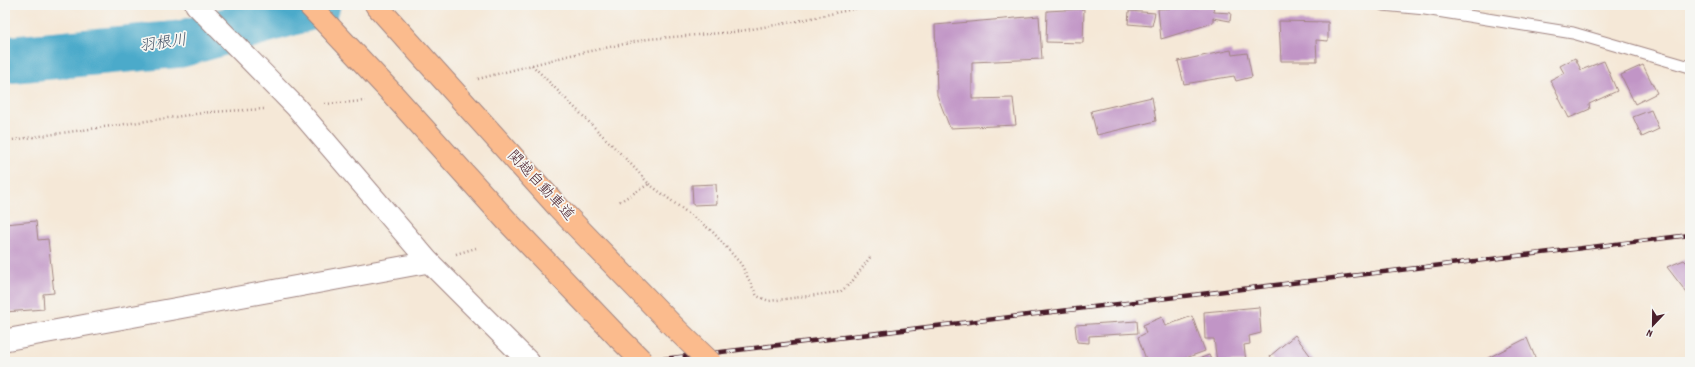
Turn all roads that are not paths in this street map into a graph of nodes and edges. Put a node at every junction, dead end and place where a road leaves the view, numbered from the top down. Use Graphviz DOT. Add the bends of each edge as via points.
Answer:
graph roads {
  1 [pos="196,5"];
  2 [pos="309,5"];
  3 [pos="376,5"];
  4 [pos="1382,5"];
  5 [pos="1690,67"];
  6 [pos="429,262"];
  7 [pos="5,340"];
  8 [pos="529,362"];
  9 [pos="643,362"];
  10 [pos="710,362"];
  1 -- 6 [label="street" via="291,102"];
  2 -- 9 [label="highway, bridge" via="390,90 507,221"];
  3 -- 10 [label="highway, 関越自動車道, bridge" via="558,207"];
  4 -- 5 [label="lane" via="1424,9 1573,33"];
  6 -- 7 [label="street"];
  6 -- 8 [label="street"];
}
